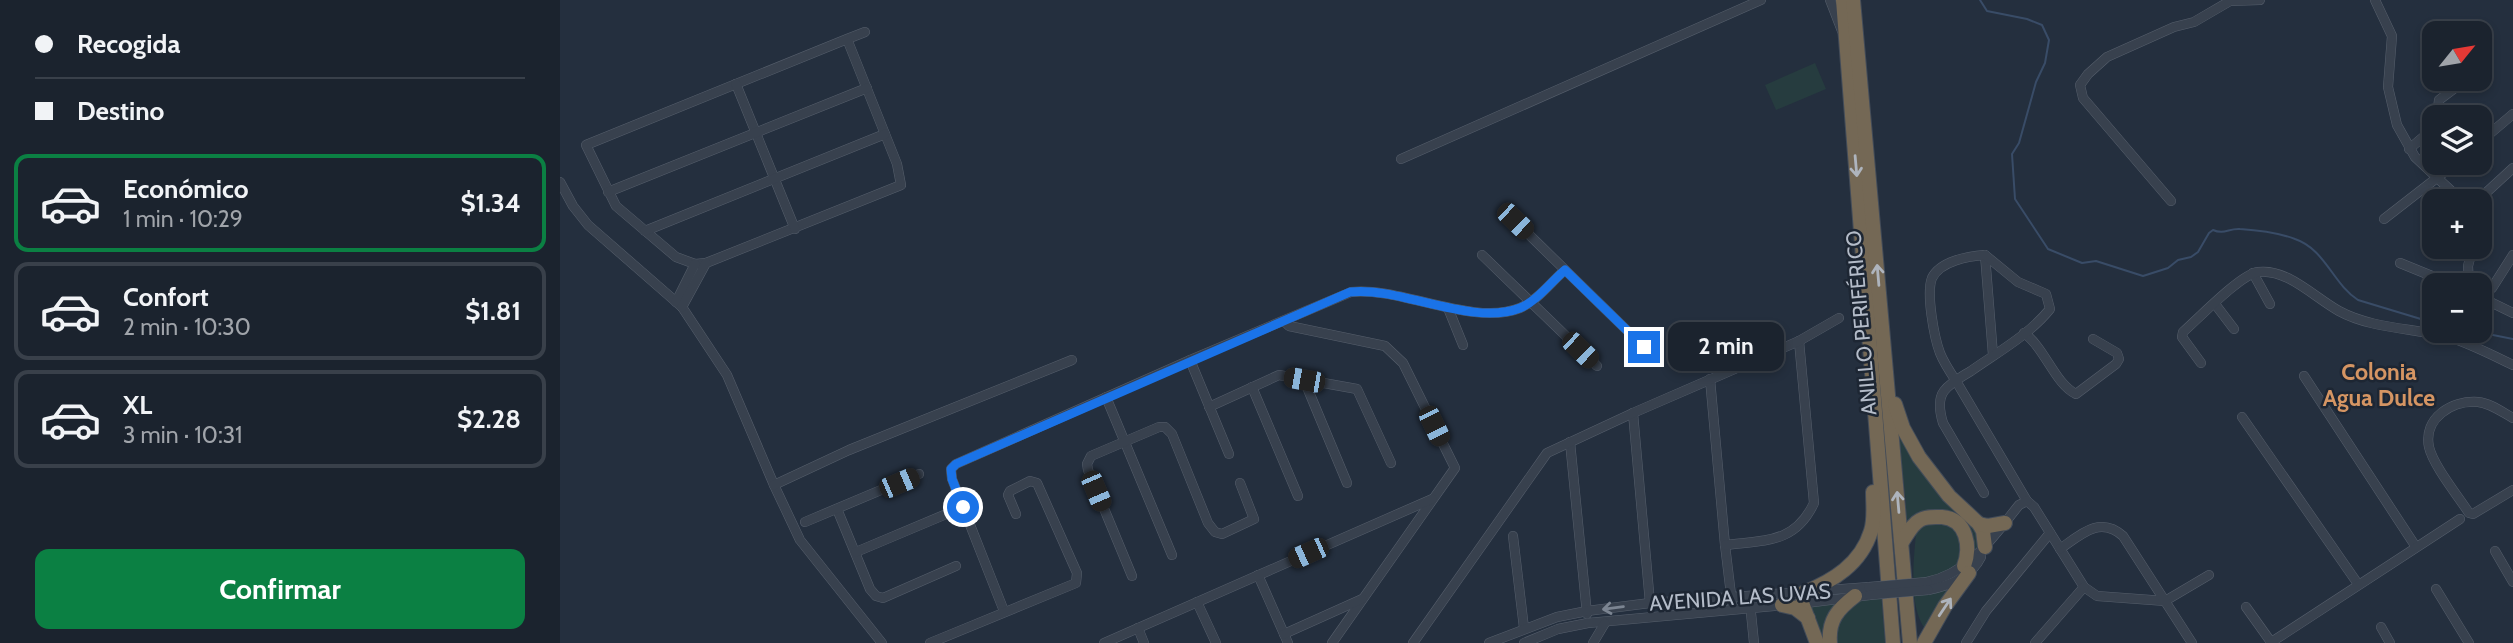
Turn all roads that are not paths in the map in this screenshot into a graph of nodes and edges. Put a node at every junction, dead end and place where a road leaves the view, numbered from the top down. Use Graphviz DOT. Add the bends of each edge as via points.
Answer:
graph roads {
  1 [pos="1761,0"];
  2 [pos="1830,0"];
  3 [pos="1843,0"];
  4 [pos="1853,0"];
  5 [pos="2260,0"];
  6 [pos="2375,0"];
  7 [pos="2229,1"];
  8 [pos="865,32"];
  9 [pos="847,39"];
  10 [pos="1846,42"];
  11 [pos="736,84"];
  12 [pos="867,88"];
  13 [pos="2452,91"];
  14 [pos="2438,105"];
  15 [pos="2513,114"];
  16 [pos="2492,132"];
  17 [pos="755,133"];
  18 [pos="885,134"];
  19 [pos="2422,138"];
  20 [pos="2409,149"];
  21 [pos="1401,159"];
  22 [pos="2513,168"];
  23 [pos="2440,175"];
  24 [pos="2438,177"];
  25 [pos="774,179"];
  26 [pos="560,182"];
  27 [pos="2450,189"];
  28 [pos="2490,189"];
  29 [pos="608,192"];
  30 [pos="2171,201"];
  31 [pos="2384,219"];
  32 [pos="1515,221"];
  33 [pos="795,229"];
  34 [pos="645,231"];
  35 [pos="1482,255"];
  36 [pos="1985,255"];
  37 [pos="2513,255"];
  38 [pos="706,263"];
  39 [pos="2400,263"];
  40 [pos="695,264"];
  41 [pos="1565,270"];
  42 [pos="2253,273"];
  43 [pos="2425,273"];
  44 [pos="2492,288"];
  45 [pos="1531,302"];
  46 [pos="2492,303"];
  47 [pos="679,304"];
  48 [pos="2215,304"];
  49 [pos="2270,304"];
  50 [pos="1448,308"];
  51 [pos="2513,313"];
  52 [pos="1839,318"];
  53 [pos="1284,321"];
  54 [pos="2234,329"];
  55 [pos="2024,333"];
  56 [pos="2093,339"];
  57 [pos="1799,341"];
  58 [pos="1463,345"];
  59 [pos="1644,347"];
  60 [pos="1993,355"];
  61 [pos="1072,360"];
  62 [pos="1189,360"];
  63 [pos="2201,363"];
  64 [pos="2513,365"];
  65 [pos="1597,366"];
  66 [pos="2304,376"];
  67 [pos="1710,379"];
  68 [pos="1304,380"];
  69 [pos="1887,380"];
  70 [pos="1956,381"];
  71 [pos="1252,387"];
  72 [pos="1106,397"];
  73 [pos="1209,407"];
  74 [pos="1633,412"];
  75 [pos="2242,417"];
  76 [pos="2513,418"];
  77 [pos="1877,421"];
  78 [pos="1124,441"];
  79 [pos="1570,442"];
  80 [pos="1229,454"];
  81 [pos="1391,463"];
  82 [pos="919,474"];
  83 [pos="1240,483"];
  84 [pos="1347,483"];
  85 [pos="774,485"];
  86 [pos="2513,489"];
  87 [pos="1984,494"];
  88 [pos="1298,496"];
  89 [pos="1434,498"];
  90 [pos="2027,501"];
  91 [pos="963,507"];
  92 [pos="837,509"];
  93 [pos="1016,514"];
  94 [pos="2460,519"];
  95 [pos="805,522"];
  96 [pos="2005,523"];
  97 [pos="1979,524"];
  98 [pos="2050,533"];
  99 [pos="1513,536"];
  100 [pos="1902,542"];
  101 [pos="1725,545"];
  102 [pos="1985,547"];
  103 [pos="2416,547"];
  104 [pos="2060,549"];
  105 [pos="2494,551"];
  106 [pos="856,552"];
  107 [pos="1172,555"];
  108 [pos="956,566"];
  109 [pos="1966,570"];
  110 [pos="1258,575"];
  111 [pos="2209,575"];
  112 [pos="1132,576"];
  113 [pos="2513,582"];
  114 [pos="2358,584"];
  115 [pos="2084,587"];
  116 [pos="2436,589"];
  117 [pos="1864,592"];
  118 [pos="1750,596"];
  119 [pos="1363,598"];
  120 [pos="1732,598"];
  121 [pos="1802,598"];
  122 [pos="2165,601"];
  123 [pos="1197,602"];
  124 [pos="1889,602"];
  125 [pos="1650,603"];
  126 [pos="1782,605"];
  127 [pos="2245,607"];
  128 [pos="1751,608"];
  129 [pos="1733,610"];
  130 [pos="1004,611"];
  131 [pos="1587,611"];
  132 [pos="1808,618"];
  133 [pos="1588,623"];
  134 [pos="1605,623"];
  135 [pos="1138,628"];
  136 [pos="1524,628"];
  137 [pos="2381,628"];
  138 [pos="1286,639"];
  139 [pos="881,642"];
  140 [pos="930,643"];
  141 [pos="1104,643"];
  142 [pos="1144,643"];
  143 [pos="1216,643"];
  144 [pos="1332,643"];
  145 [pos="1413,643"];
  146 [pos="1489,643"];
  147 [pos="1524,643"];
  148 [pos="1593,643"];
  149 [pos="1754,643"];
  150 [pos="1817,643"];
  151 [pos="1830,643"];
  152 [pos="1885,643"];
  153 [pos="1893,643"];
  154 [pos="1910,643"];
  155 [pos="1924,643"];
  156 [pos="1966,643"];
  157 [pos="2035,643"];
  158 [pos="2192,643"];
  159 [pos="2271,643"];
  160 [pos="2390,643"];
  161 [pos="2469,643"];
  1 -- 21 [label="street"];
  2 -- 10 [label="street"];
  3 -- 10 [label="highway, ANILLO PERIFÉRICO"];
  69 -- 4 [label="highway, ANILLO PERIFÉRICO, one-way"];
  5 -- 7 [label="street"];
  6 -- 20 [label="street" via="2392,36 2390,103"];
  7 -- 30 [label="street" via="2194,22 2107,57 2080,85 2083,98"];
  8 -- 9 [label="street"];
  9 -- 11 [label="street"];
  9 -- 12 [label="street"];
  10 -- 77 [label="highway, ANILLO PERIFÉRICO, one-way"];
  11 -- 17 [label="street"];
  11 -- 29 [label="street" via="586,145"];
  12 -- 17 [label="street"];
  12 -- 18 [label="street"];
  13 -- 14 [label="street"];
  15 -- 16 [label="street"];
  17 -- 25 [label="street"];
  17 -- 29 [label="street"];
  18 -- 25 [label="street"];
  18 -- 33 [label="street" via="901,186"];
  19 -- 20 [label="street"];
  20 -- 24 [label="street"];
  22 -- 28 [label="street"];
  23 -- 24 [label="street"];
  24 -- 27 [label="street"];
  24 -- 31 [label="street"];
  25 -- 33 [label="street"];
  25 -- 34 [label="street"];
  26 -- 47 [label="street" via="588,225"];
  29 -- 34 [label="street" via="616,206"];
  32 -- 41 [label="street"];
  33 -- 38 [label="street"];
  34 -- 40 [label="street" via="676,257"];
  35 -- 45 [label="street"];
  36 -- 55 [label="street" via="2018,282 2046,294 2050,309"];
  36 -- 60 [label="street"];
  36 -- 70 [label="street" via="1957,260 1931,279 1934,333"];
  37 -- 44 [label="street"];
  38 -- 40 [label="street"];
  38 -- 47 [label="street"];
  39 -- 43 [label="street"];
  40 -- 47 [label="street"];
  41 -- 45 [label="street"];
  41 -- 59 [label="street"];
  42 -- 48 [label="street"];
  42 -- 49 [label="street"];
  42 -- 64 [label="street" via="2283,277 2340,312 2448,337"];
  45 -- 50 [label="street" via="1500,312"];
  45 -- 65 [label="street"];
  46 -- 51 [label="street"];
  47 -- 85 [label="street" via="726,375"];
  48 -- 54 [label="street"];
  48 -- 63 [label="street" via="2183,332"];
  50 -- 53 [label="street" via="1365,290"];
  50 -- 58 [label="street"];
  52 -- 57 [label="street"];
  53 -- 62 [label="street"];
  53 -- 89 [label="street" via="1289,326 1385,346 1398,356 1455,468"];
  55 -- 56 [label="street" via="2076,394 2119,359 2117,353"];
  55 -- 60 [label="street"];
  57 -- 67 [label="street"];
  57 -- 101 [label="street" via="1814,503 1798,528 1784,536"];
  60 -- 70 [label="street"];
  61 -- 85 [label="street"];
  62 -- 72 [label="street"];
  62 -- 73 [label="street"];
  66 -- 103 [label="street"];
  67 -- 74 [label="street"];
  67 -- 101 [label="street"];
  68 -- 71 [label="street" via="1279,375"];
  68 -- 81 [label="street" via="1357,390"];
  68 -- 84 [label="street"];
  69 -- 97 [label="highway" via="1903,428 1919,457 1949,496"];
  100 -- 69 [label="highway, ANILLO PERIFÉRICO, one-way"];
  70 -- 87 [label="street" via="1943,392 1940,413"];
  70 -- 90 [label="street"];
  71 -- 73 [label="street"];
  71 -- 88 [label="street"];
  72 -- 78 [label="street"];
  72 -- 91 [label="street" via="956,464 951,469 952,479"];
  73 -- 80 [label="street"];
  74 -- 79 [label="street"];
  74 -- 125 [label="street"];
  75 -- 114 [label="street"];
  76 -- 86 [label="street" via="2480,402 2466,402 2437,415 2428,436 2433,457 2469,513"];
  77 -- 121 [label="highway" via="1873,521 1868,539 1838,576"];
  77 -- 124 [label="highway, ANILLO PERIFÉRICO"];
  78 -- 83 [label="street" via="1158,427 1172,434 1214,532 1222,534 1254,519"];
  78 -- 107 [label="street"];
  78 -- 112 [label="street" via="1091,456 1087,464"];
  79 -- 131 [label="street"];
  79 -- 145 [label="street" via="1548,453"];
  82 -- 92 [label="street"];
  85 -- 139 [label="street" via="800,540"];
  89 -- 110 [label="street"];
  89 -- 119 [label="street"];
  90 -- 96 [label="street, AVENIDA LAS UVAS"];
  90 -- 98 [label="street"];
  91 -- 106 [label="street"];
  91 -- 130 [label="street"];
  92 -- 95 [label="street"];
  92 -- 106 [label="street"];
  93 -- 130 [label="street" via="1010,491 1030,481 1037,483 1077,573 1076,583"];
  94 -- 103 [label="street"];
  96 -- 97 [label="highway"];
  96 -- 102 [label="street, AVENIDA LAS UVAS"];
  97 -- 102 [label="highway"];
  98 -- 104 [label="street"];
  98 -- 156 [label="street" via="1986,611"];
  99 -- 136 [label="street"];
  100 -- 109 [label="highway" via="1920,520 1948,518 1965,533"];
  100 -- 154 [label="highway, ANILLO PERIFÉRICO"];
  101 -- 120 [label="street"];
  102 -- 109 [label="street, AVENIDA LAS UVAS"];
  103 -- 114 [label="street"];
  104 -- 115 [label="street"];
  104 -- 122 [label="street" via="2092,527 2115,529"];
  105 -- 113 [label="street"];
  106 -- 108 [label="street" via="870,589 883,598"];
  109 -- 117 [label="street, AVENIDA LAS UVAS, bridge" via="1954,582"];
  155 -- 109 [label="highway, one-way"];
  110 -- 123 [label="street"];
  110 -- 138 [label="street"];
  111 -- 122 [label="street"];
  114 -- 159 [label="street"];
  115 -- 122 [label="street" via="2097,596"];
  115 -- 157 [label="street"];
  116 -- 161 [label="street"];
  117 -- 121 [label="street, AVENIDA LAS UVAS"];
  117 -- 151 [label="highway" via="1837,612"];
  118 -- 120 [label="street, AVENIDA LAS UVAS"];
  118 -- 121 [label="street, AVENIDA LAS UVAS"];
  118 -- 128 [label="street"];
  119 -- 138 [label="street"];
  119 -- 144 [label="street"];
  120 -- 125 [label="street, AVENIDA LAS UVAS"];
  120 -- 129 [label="street"];
  121 -- 126 [label="street, AVENIDA LAS UVAS"];
  121 -- 132 [label="highway"];
  122 -- 158 [label="street"];
  123 -- 135 [label="street"];
  123 -- 143 [label="street"];
  124 -- 152 [label="highway"];
  124 -- 153 [label="highway, ANILLO PERIFÉRICO"];
  125 -- 131 [label="street, AVENIDA LAS UVAS, one-way"];
  126 -- 128 [label="street, AVENIDA LAS UVAS"];
  126 -- 132 [label="highway"];
  127 -- 159 [label="street"];
  128 -- 129 [label="street, AVENIDA LAS UVAS"];
  128 -- 149 [label="street"];
  129 -- 134 [label="street, AVENIDA LAS UVAS"];
  130 -- 140 [label="street"];
  131 -- 133 [label="street"];
  131 -- 136 [label="street, AVENIDA LAS UVAS"];
  132 -- 150 [label="highway"];
  133 -- 134 [label="street, AVENIDA LAS UVAS"];
  133 -- 147 [label="street, AVENIDA LAS UVAS"];
  134 -- 148 [label="street"];
  135 -- 141 [label="street"];
  135 -- 142 [label="street"];
  136 -- 146 [label="street, AVENIDA LAS UVAS"];
  137 -- 160 [label="street"];
}
